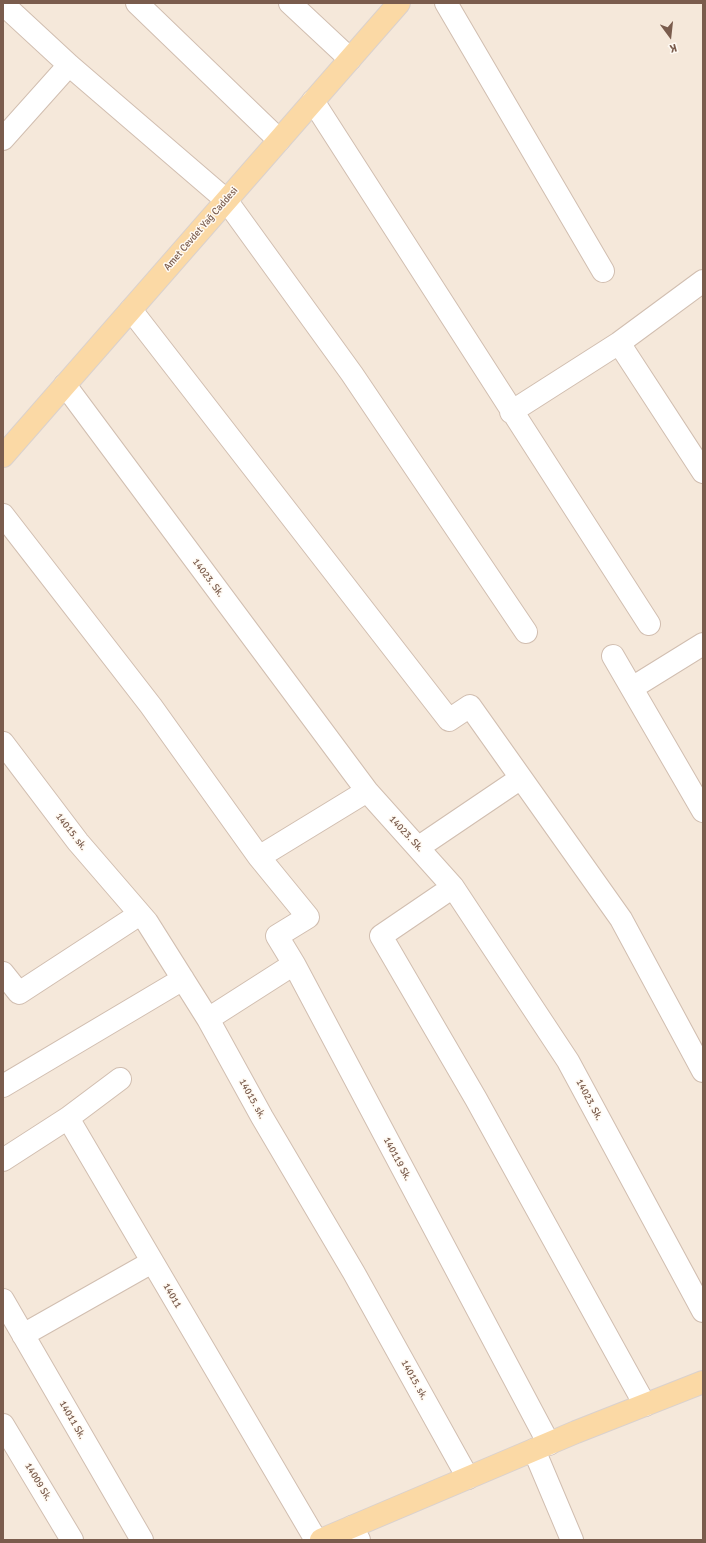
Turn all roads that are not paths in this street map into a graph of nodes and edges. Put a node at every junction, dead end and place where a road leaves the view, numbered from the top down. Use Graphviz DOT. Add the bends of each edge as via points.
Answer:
graph roads {
  1 [pos="137,3"];
  2 [pos="290,3"];
  3 [pos="399,3"];
  4 [pos="446,3"];
  5 [pos="3,4"];
  6 [pos="350,60"];
  7 [pos="69,65"];
  8 [pos="313,101"];
  9 [pos="3,139"];
  10 [pos="279,140"];
  11 [pos="226,200"];
  12 [pos="603,271"];
  13 [pos="703,281"];
  14 [pos="131,310"];
  15 [pos="619,343"];
  16 [pos="65,385"];
  17 [pos="511,412"];
  18 [pos="3,456"];
  19 [pos="703,472"];
  20 [pos="3,515"];
  21 [pos="649,624"];
  22 [pos="526,632"];
  23 [pos="703,644"];
  24 [pos="614,656"];
  25 [pos="632,688"];
  26 [pos="3,743"];
  27 [pos="521,778"];
  28 [pos="367,791"];
  29 [pos="703,811"];
  30 [pos="419,847"];
  31 [pos="259,857"];
  32 [pos="453,887"];
  33 [pos="140,914"];
  34 [pos="294,964"];
  35 [pos="3,973"];
  36 [pos="183,979"];
  37 [pos="208,1019"];
  38 [pos="703,1071"];
  39 [pos="120,1079"];
  40 [pos="3,1086"];
  41 [pos="68,1118"];
  42 [pos="3,1160"];
  43 [pos="152,1262"];
  44 [pos="3,1300"];
  45 [pos="703,1311"];
  46 [pos="23,1335"];
  47 [pos="703,1382"];
  48 [pos="645,1405"];
  49 [pos="3,1425"];
  50 [pos="541,1447"];
  51 [pos="9,1448"];
  52 [pos="468,1478"];
  53 [pos="355,1533"];
  54 [pos="72,1540"];
  55 [pos="142,1540"];
  56 [pos="316,1540"];
  57 [pos="321,1540"];
  58 [pos="572,1540"];
  1 -- 10 [label="street"];
  2 -- 6 [label="street"];
  3 -- 6 [label="main road, Amet Cevdet Yağ Caddesi"];
  4 -- 12 [label="street"];
  5 -- 7 [label="street"];
  6 -- 8 [label="main road, Amet Cevdet Yağ Caddesi"];
  7 -- 9 [label="street"];
  7 -- 11 [label="street"];
  8 -- 10 [label="main road, Amet Cevdet Yağ Caddesi"];
  8 -- 17 [label="street"];
  10 -- 11 [label="main road, Amet Cevdet Yağ Caddesi"];
  11 -- 14 [label="main road, Amet Cevdet Yağ Caddesi"];
  11 -- 22 [label="street" via="352,374"];
  13 -- 15 [label="street"];
  14 -- 16 [label="main road, Amet Cevdet Yağ Caddesi"];
  14 -- 27 [label="street" via="449,720 470,706"];
  15 -- 17 [label="street"];
  15 -- 19 [label="street"];
  16 -- 18 [label="main road, Amet Cevdet Yağ Caddesi"];
  16 -- 28 [label="street, 14023. Sk."];
  17 -- 21 [label="street"];
  20 -- 31 [label="street" via="151,706"];
  23 -- 25 [label="street"];
  24 -- 25 [label="street"];
  25 -- 29 [label="street"];
  26 -- 33 [label="street, 14015. sk." via="78,842"];
  27 -- 30 [label="street"];
  27 -- 38 [label="street" via="621,919"];
  28 -- 30 [label="street, 14023. Sk."];
  28 -- 31 [label="street"];
  30 -- 32 [label="street, 14023. Sk."];
  31 -- 34 [label="street, 140119 Sk." via="308,917 277,936"];
  32 -- 45 [label="street, 14023. Sk." via="568,1061"];
  32 -- 48 [label="street" via="381,936 476,1099"];
  33 -- 35 [label="street" via="19,993"];
  33 -- 36 [label="street, 14015. sk."];
  34 -- 37 [label="street"];
  34 -- 50 [label="street, 140119 Sk."];
  36 -- 37 [label="street, 14015. sk."];
  36 -- 40 [label="street"];
  37 -- 52 [label="street, 14015. sk."];
  39 -- 41 [label="street"];
  41 -- 42 [label="street"];
  41 -- 43 [label="street, 14011"];
  43 -- 46 [label="street"];
  43 -- 56 [label="street, 14011"];
  44 -- 46 [label="street, 14011 Sk."];
  46 -- 55 [label="street, 14011 Sk."];
  47 -- 48 [label="main road"];
  48 -- 50 [label="main road"];
  49 -- 51 [label="street, 14009 Sk."];
  50 -- 52 [label="main road"];
  50 -- 58 [label="street, 140119 Sk."];
  51 -- 54 [label="street, 14009 Sk."];
  52 -- 53 [label="main road"];
  53 -- 57 [label="main road"];
}
